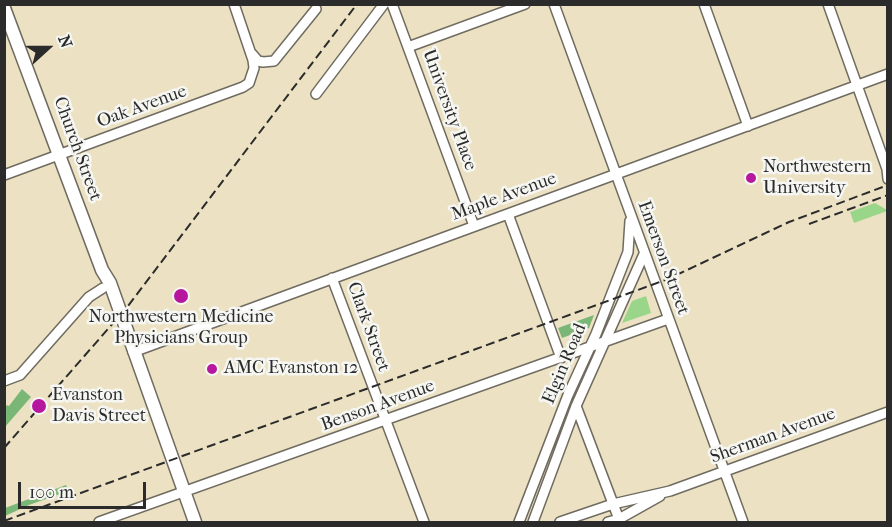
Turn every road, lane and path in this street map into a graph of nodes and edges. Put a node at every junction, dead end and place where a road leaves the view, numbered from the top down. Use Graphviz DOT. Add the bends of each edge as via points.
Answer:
graph roads {
  1 [pos="234,4"];
  2 [pos="384,4"];
  3 [pos="393,4"];
  4 [pos="525,4"];
  5 [pos="554,4"];
  6 [pos="704,4"];
  7 [pos="828,4"];
  8 [pos="4,8"];
  9 [pos="316,9"];
  10 [pos="408,47"];
  11 [pos="252,54"];
  12 [pos="888,74"];
  13 [pos="857,86"];
  14 [pos="316,94"];
  15 [pos="748,126"];
  16 [pos="60,154"];
  17 [pos="887,169"];
  18 [pos="615,174"];
  19 [pos="4,175"];
  20 [pos="888,179"];
  21 [pos="508,214"];
  22 [pos="630,215"];
  23 [pos="474,226"];
  24 [pos="644,254"];
  25 [pos="102,270"];
  26 [pos="332,278"];
  27 [pos="103,288"];
  28 [pos="668,319"];
  29 [pos="605,342"];
  30 [pos="590,347"];
  31 [pos="133,352"];
  32 [pos="561,358"];
  33 [pos="4,381"];
  34 [pos="576,406"];
  35 [pos="888,412"];
  36 [pos="385,421"];
  37 [pos="724,471"];
  38 [pos="670,491"];
  39 [pos="184,492"];
  40 [pos="613,504"];
  41 [pos="619,521"];
  42 [pos="99,522"];
  43 [pos="195,522"];
  44 [pos="423,522"];
  45 [pos="519,522"];
  46 [pos="533,522"];
  47 [pos="560,522"];
  48 [pos="608,522"];
  49 [pos="743,522"];
  1 -- 11 [label="street"];
  2 -- 14 [label="street"];
  3 -- 10 [label="street, University Place"];
  4 -- 10 [label="street"];
  5 -- 18 [label="street, Emerson Street"];
  6 -- 15 [label="street"];
  7 -- 13 [label="street"];
  8 -- 16 [label="main road, Church Street"];
  9 -- 11 [label="street" via="274,62 258,61"];
  10 -- 23 [label="street, University Place"];
  11 -- 16 [label="street, Oak Avenue" via="252,76 243,87"];
  12 -- 13 [label="street, Maple Avenue"];
  13 -- 15 [label="street, Maple Avenue"];
  13 -- 17 [label="street"];
  15 -- 18 [label="street, Maple Avenue"];
  16 -- 19 [label="street, Oak Avenue"];
  16 -- 25 [label="main road, Church Street"];
  17 -- 20 [label="street"];
  18 -- 21 [label="street, Maple Avenue"];
  18 -- 22 [label="street, Emerson Street"];
  21 -- 23 [label="street, Maple Avenue"];
  21 -- 32 [label="street"];
  22 -- 24 [label="street, Emerson Street"];
  22 -- 30 [label="street, Elgin Road" via="628,252"];
  23 -- 26 [label="street, Maple Avenue"];
  24 -- 28 [label="street, Emerson Street"];
  24 -- 29 [label="street, Elgin Road"];
  25 -- 27 [label="main road, Church Street"];
  25 -- 31 [label="main road, Church Street"];
  26 -- 31 [label="street, Maple Avenue"];
  26 -- 36 [label="street, Clark Street"];
  27 -- 31 [label="main road, Church Street" via="122,338"];
  27 -- 33 [label="street" via="89,297 20,375"];
  28 -- 29 [label="street, Benson Avenue"];
  28 -- 37 [label="street, Emerson Street"];
  29 -- 30 [label="street, Benson Avenue"];
  29 -- 34 [label="street, Elgin Road"];
  30 -- 32 [label="street, Benson Avenue"];
  30 -- 45 [label="street, Elgin Road"];
  31 -- 39 [label="main road, Church Street"];
  32 -- 36 [label="street, Benson Avenue"];
  34 -- 40 [label="street"];
  34 -- 46 [label="street, Elgin Road"];
  35 -- 37 [label="street, Sherman Avenue"];
  36 -- 39 [label="street, Benson Avenue"];
  36 -- 44 [label="street, Clark Street"];
  37 -- 38 [label="street, Sherman Avenue"];
  37 -- 49 [label="street, Emerson Street"];
  38 -- 40 [label="street, Sherman Avenue"];
  38 -- 41 [label="street, Sherman Avenue"];
  39 -- 42 [label="street, Benson Avenue"];
  39 -- 43 [label="main road, Church Street"];
  40 -- 41 [label="street"];
  40 -- 47 [label="street, Sherman Avenue"];
  41 -- 48 [label="street, Sherman Avenue"];
}
